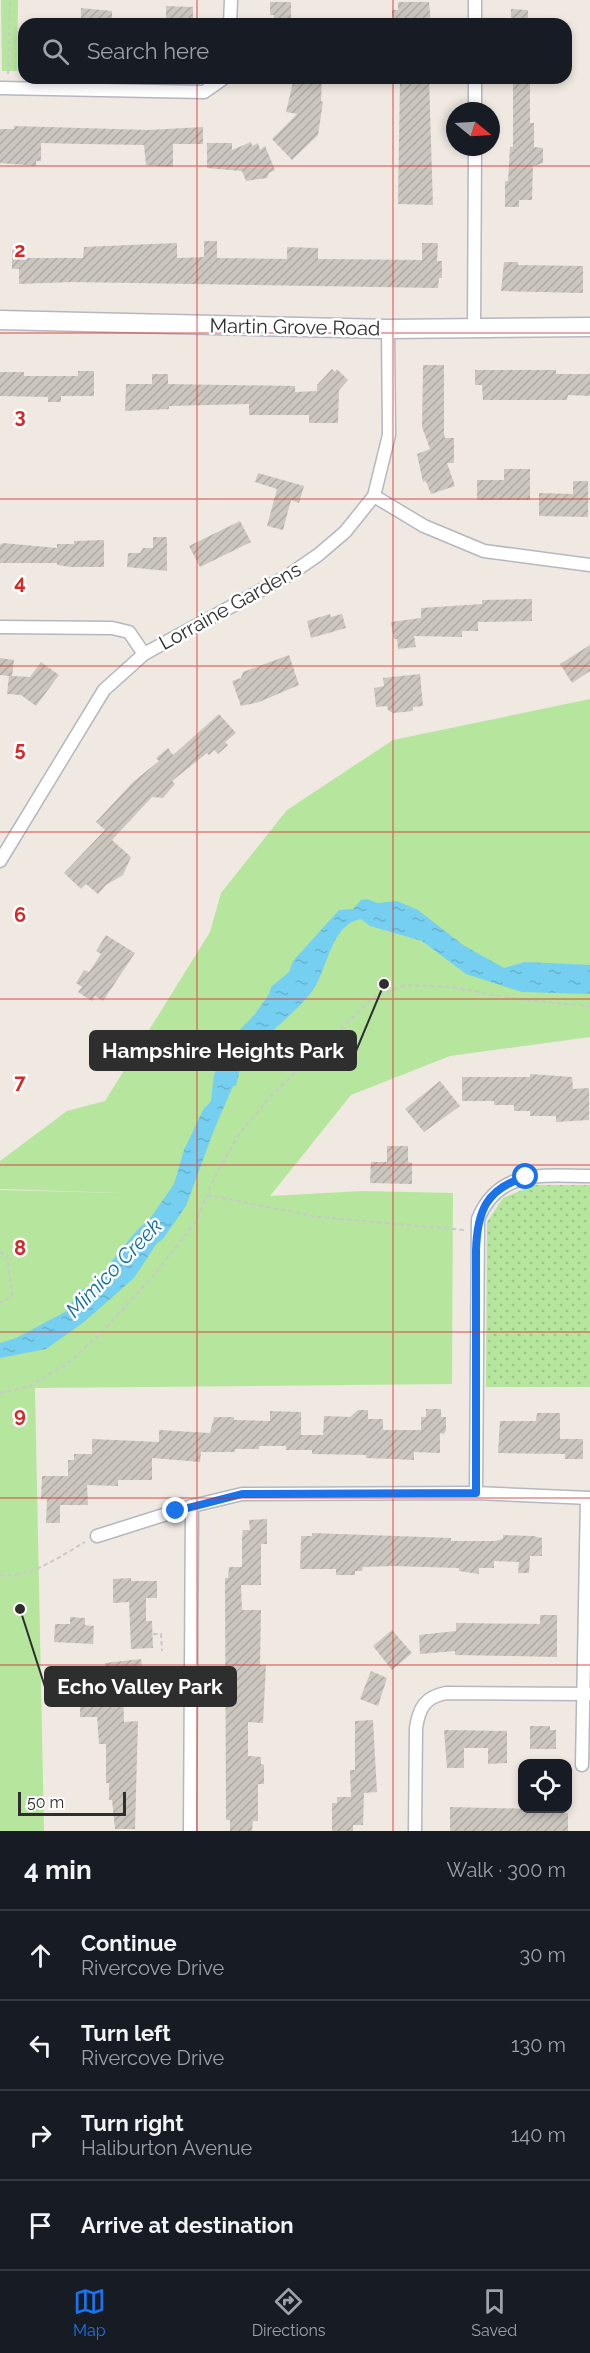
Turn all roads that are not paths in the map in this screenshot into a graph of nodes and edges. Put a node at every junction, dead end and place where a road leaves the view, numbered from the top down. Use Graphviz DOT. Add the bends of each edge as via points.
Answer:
graph roads {
  1 [pos="231,0"];
  2 [pos="475,0"];
  3 [pos="230,18"];
  4 [pos="475,18"];
  5 [pos="216,84"];
  6 [pos="475,84"];
  7 [pos="4,89"];
  8 [pos="475,102"];
  9 [pos="475,156"];
  10 [pos="0,320"];
  11 [pos="590,327"];
  12 [pos="474,328"];
  13 [pos="388,329"];
  14 [pos="374,496"];
  15 [pos="590,565"];
  16 [pos="0,627"];
  17 [pos="144,654"];
  18 [pos="0,861"];
  19 [pos="590,1176"];
  20 [pos="476,1493"];
  21 [pos="589,1498"];
  22 [pos="192,1506"];
  23 [pos="97,1536"];
  24 [pos="587,1694"];
  25 [pos="582,1765"];
  26 [pos="190,1831"];
  27 [pos="415,1831"];
  1 -- 3 [label="street"];
  2 -- 4 [label="street"];
  5 -- 7 [label="street" via="204,92"];
  6 -- 8 [label="street"];
  9 -- 12 [label="street"];
  10 -- 13 [label="main road, Martin Grove Road"];
  11 -- 12 [label="main road, Martin Grove Road"];
  12 -- 13 [label="main road, Martin Grove Road"];
  13 -- 14 [label="street, Lorraine Gardens" via="389,435"];
  14 -- 15 [label="street" via="424,526 484,551"];
  14 -- 17 [label="street, Lorraine Gardens" via="345,532 318,555"];
  16 -- 17 [label="street" via="112,628 129,632"];
  17 -- 18 [label="street, Lorraine Gardens" via="104,690"];
  19 -- 20 [label="street" via="534,1176 507,1184 483,1208 476,1232"];
  20 -- 21 [label="street"];
  20 -- 22 [label="street" via="242,1494"];
  21 -- 24 [label="street"];
  22 -- 23 [label="street"];
  22 -- 26 [label="street"];
  24 -- 25 [label="street"];
  24 -- 27 [label="street" via="434,1695 418,1714"];
}
